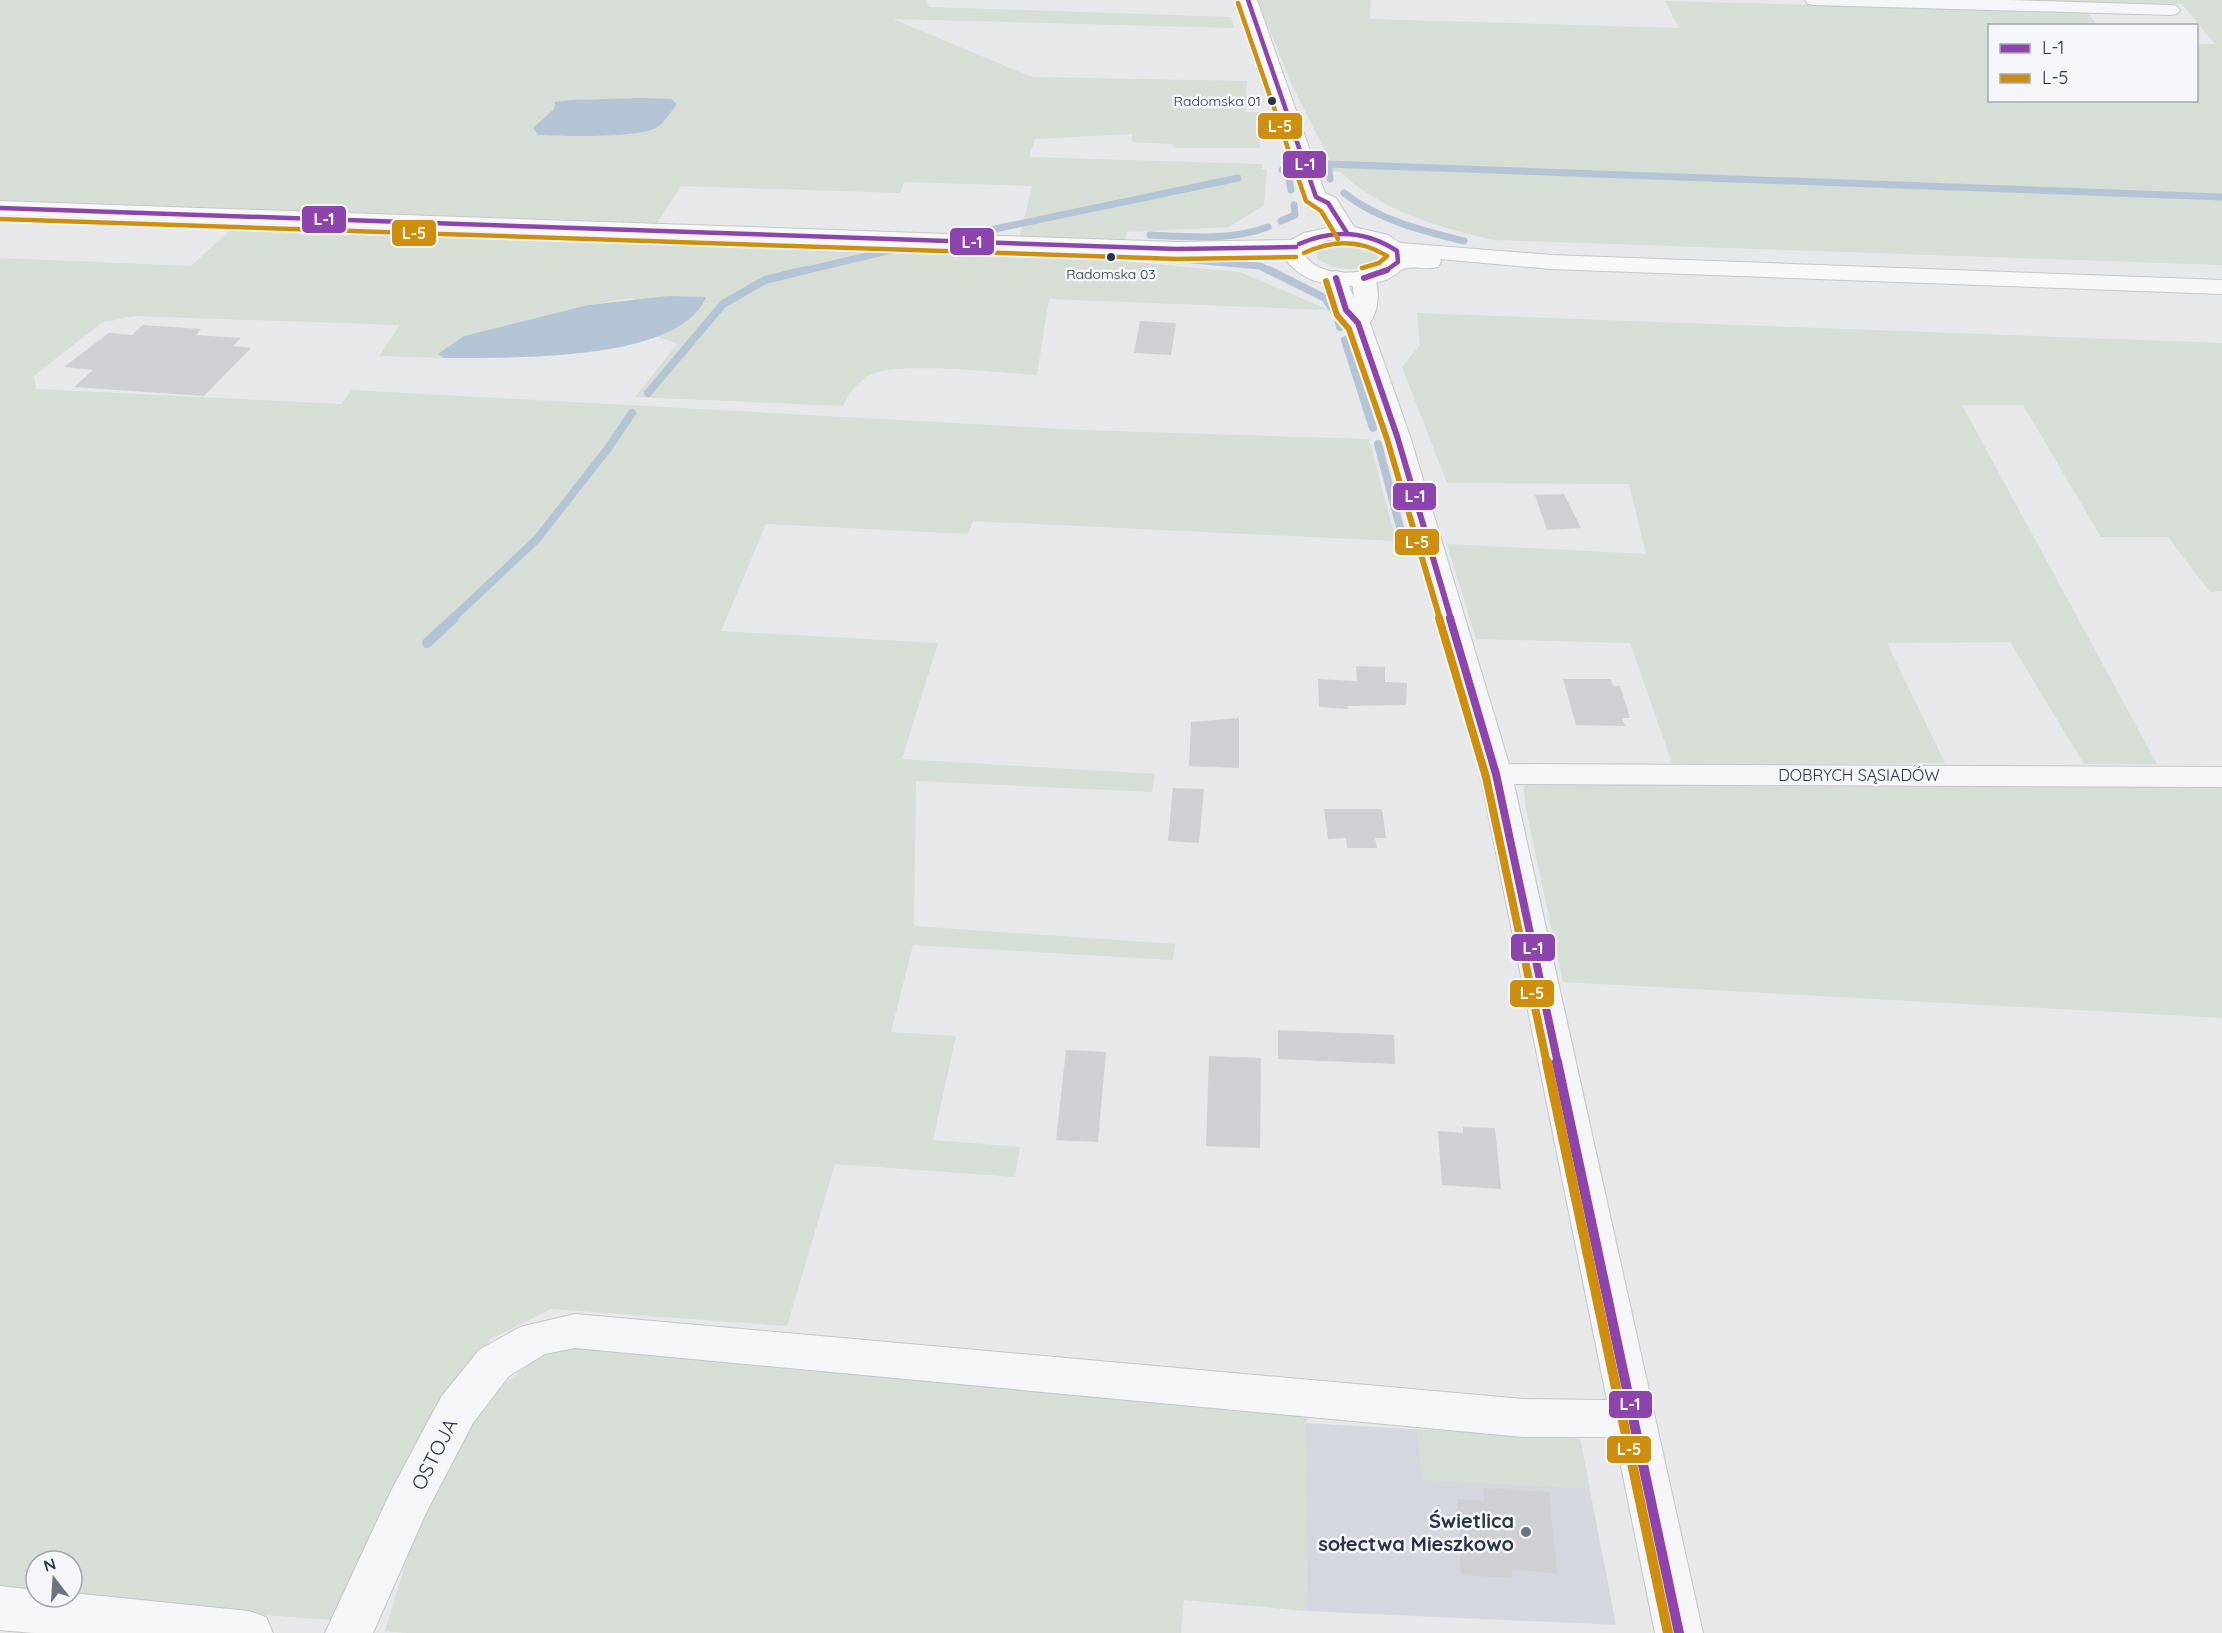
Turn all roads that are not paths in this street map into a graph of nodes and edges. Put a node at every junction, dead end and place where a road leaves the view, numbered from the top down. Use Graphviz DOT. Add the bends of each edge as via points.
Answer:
graph roads {
  1 [pos="1248,0"];
  2 [pos="1814,0"];
  3 [pos="2171,10"];
  4 [pos="1316,197"];
  5 [pos="0,208"];
  6 [pos="1347,233"];
  7 [pos="1321,235"];
  8 [pos="1296,253"];
  9 [pos="1397,256"];
  10 [pos="1335,278"];
  11 [pos="1364,278"];
  12 [pos="2222,287"];
  13 [pos="1358,323"];
  14 [pos="1496,774"];
  15 [pos="2222,777"];
  16 [pos="1634,1419"];
  17 [pos="0,1608"];
  18 [pos="249,1633"];
  19 [pos="349,1633"];
  20 [pos="1679,1633"];
  1 -- 4 [label="street"];
  2 -- 3 [label="street"];
  4 -- 6 [label="street" via="1328,203"];
  4 -- 7 [label="street" via="1310,206"];
  5 -- 8 [label="street" via="1217,250 1238,255"];
  6 -- 7 [label="street"];
  6 -- 9 [label="street" via="1373,237"];
  7 -- 8 [label="street" via="1310,238"];
  8 -- 10 [label="street" via="1310,271"];
  9 -- 11 [label="street" via="1386,272"];
  9 -- 12 [label="street" via="1517,264 1551,262"];
  10 -- 11 [label="street"];
  10 -- 13 [label="street" via="1346,310"];
  11 -- 13 [label="street" via="1366,308"];
  13 -- 14 [label="street" via="1397,436"];
  14 -- 15 [label="street, DOBRYCH SĄSIADÓW"];
  14 -- 16 [label="street"];
  16 -- 19 [label="street, OSTOJA" via="1523,1418 574,1331 534,1339 494,1363 457,1410 407,1505"];
  16 -- 20 [label="street"];
  17 -- 18 [label="street"];
}
